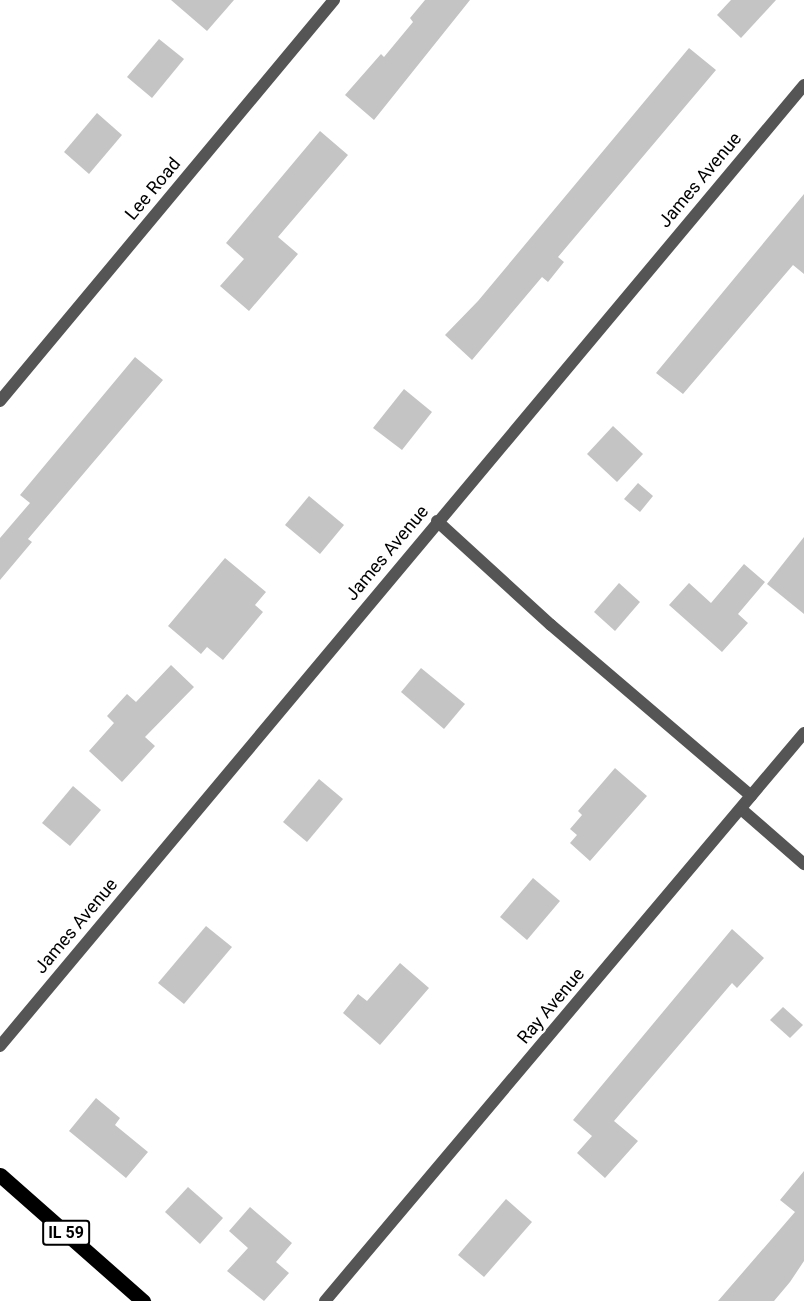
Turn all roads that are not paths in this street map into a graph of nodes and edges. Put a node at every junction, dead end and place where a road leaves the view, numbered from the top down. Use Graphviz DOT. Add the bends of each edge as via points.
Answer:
graph roads {
  1 [pos="334,0"];
  2 [pos="804,85"];
  3 [pos="0,401"];
  4 [pos="437,521"];
  5 [pos="804,733"];
  6 [pos="751,796"];
  7 [pos="741,809"];
  8 [pos="804,864"];
  9 [pos="0,1046"];
  10 [pos="0,1174"];
  11 [pos="143,1301"];
  12 [pos="325,1301"];
  1 -- 3 [label="street, Lee Road"];
  2 -- 4 [label="street, James Avenue"];
  4 -- 6 [label="street" via="551,625"];
  4 -- 9 [label="street, James Avenue"];
  5 -- 6 [label="street, Ray Avenue"];
  6 -- 7 [label="street, Ray Avenue"];
  7 -- 8 [label="street"];
  7 -- 12 [label="street, Ray Avenue"];
  10 -- 11 [label="main road, IL 59"];
}
